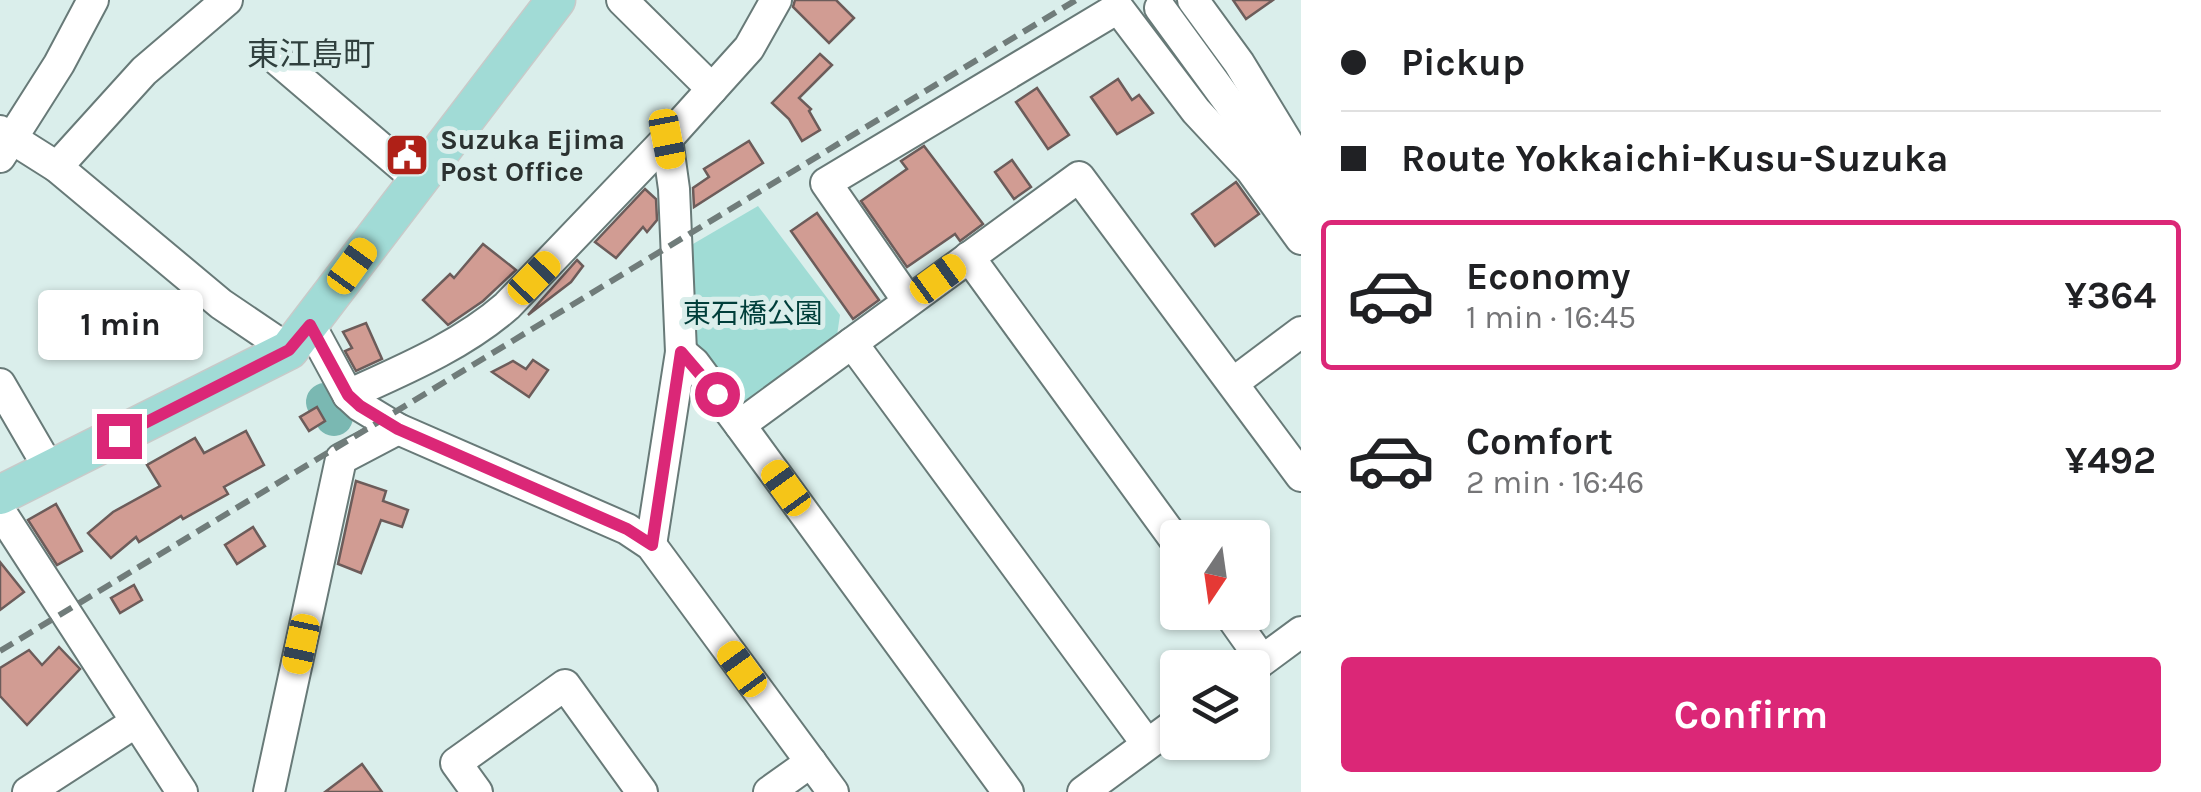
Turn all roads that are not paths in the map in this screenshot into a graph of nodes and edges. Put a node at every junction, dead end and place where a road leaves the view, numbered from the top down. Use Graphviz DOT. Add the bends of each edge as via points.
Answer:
graph roads {
  1 [pos="93,0"];
  2 [pos="227,0"];
  3 [pos="556,0"];
  4 [pos="622,0"];
  5 [pos="776,0"];
  6 [pos="1193,0"];
  7 [pos="1137,5"];
  8 [pos="273,56"];
  9 [pos="712,88"];
  10 [pos="667,139"];
  11 [pos="3,141"];
  12 [pos="1301,165"];
  13 [pos="57,167"];
  14 [pos="417,179"];
  15 [pos="1301,201"];
  16 [pos="1301,239"];
  17 [pos="969,257"];
  18 [pos="908,301"];
  19 [pos="1301,332"];
  20 [pos="299,338"];
  21 [pos="852,343"];
  22 [pos="681,352"];
  23 [pos="1232,382"];
  24 [pos="0,384"];
  25 [pos="348,395"];
  26 [pos="740,425"];
  27 [pos="398,429"];
  28 [pos="50,470"];
  29 [pos="1301,476"];
  30 [pos="0,495"];
  31 [pos="0,511"];
  32 [pos="1161,520"];
  33 [pos="652,545"];
  34 [pos="1301,632"];
  35 [pos="1270,655"];
  36 [pos="136,722"];
  37 [pos="1160,735"];
  38 [pos="1147,744"];
  39 [pos="810,762"];
  40 [pos="76,779"];
  41 [pos="28,792"];
  42 [pos="182,792"];
  43 [pos="270,792"];
  44 [pos="477,792"];
  45 [pos="642,792"];
  46 [pos="769,792"];
  47 [pos="833,792"];
  48 [pos="1008,792"];
  49 [pos="1082,792"];
  1 -- 11 [label="street" via="59,64"];
  2 -- 13 [label="street" via="144,71"];
  3 -- 14 [label="main road"];
  4 -- 9 [label="street"];
  5 -- 9 [label="street" via="749,48"];
  6 -- 12 [label="street"];
  7 -- 15 [label="street"];
  7 -- 16 [label="street" via="1196,112 1251,170"];
  7 -- 18 [label="street" via="826,184"];
  8 -- 14 [label="street"];
  9 -- 10 [label="street"];
  10 -- 22 [label="street"];
  10 -- 25 [label="street" via="490,321 434,356"];
  11 -- 13 [label="street"];
  13 -- 20 [label="street" via="222,304"];
  14 -- 20 [label="main road"];
  17 -- 18 [label="street"];
  17 -- 23 [label="street" via="1079,177"];
  17 -- 32 [label="street"];
  18 -- 21 [label="street"];
  19 -- 23 [label="street"];
  20 -- 25 [label="street"];
  20 -- 28 [label="main road"];
  21 -- 26 [label="street"];
  21 -- 38 [label="street"];
  22 -- 26 [label="street"];
  22 -- 33 [label="street"];
  23 -- 29 [label="street"];
  24 -- 28 [label="street"];
  25 -- 27 [label="street"];
  26 -- 48 [label="street"];
  27 -- 33 [label="street"];
  27 -- 43 [label="street" via="341,459"];
  28 -- 30 [label="main road"];
  31 -- 36 [label="street"];
  33 -- 39 [label="street"];
  34 -- 35 [label="street"];
  36 -- 40 [label="street"];
  36 -- 42 [label="street"];
  37 -- 38 [label="street"];
  38 -- 49 [label="street"];
  39 -- 46 [label="street"];
  39 -- 47 [label="street"];
  40 -- 41 [label="street"];
  44 -- 45 [label="street" via="456,764 565,686"];
}
